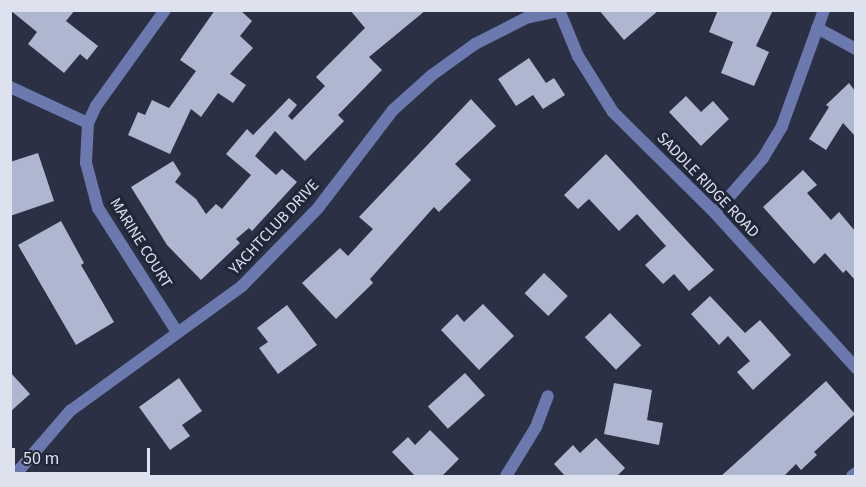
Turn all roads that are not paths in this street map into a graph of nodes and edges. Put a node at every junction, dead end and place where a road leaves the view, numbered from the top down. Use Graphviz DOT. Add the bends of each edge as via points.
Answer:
graph roads {
  1 [pos="165,10"];
  2 [pos="824,10"];
  3 [pos="559,11"];
  4 [pos="817,28"];
  5 [pos="855,49"];
  6 [pos="10,87"];
  7 [pos="88,123"];
  8 [pos="715,213"];
  9 [pos="177,332"];
  10 [pos="855,368"];
  11 [pos="548,396"];
  12 [pos="855,473"];
  13 [pos="14,477"];
  14 [pos="506,477"];
  15 [pos="852,477"];
  1 -- 7 [label="street, MARINE COURT" via="130,56"];
  2 -- 4 [label="street"];
  3 -- 8 [label="street, SADDLE RIDGE ROAD" via="578,56 613,112"];
  3 -- 9 [label="street, YACHTCLUB DRIVE" via="526,18 475,44 432,75 393,110 318,208 242,286"];
  4 -- 5 [label="street"];
  4 -- 8 [label="street" via="782,126 763,158"];
  6 -- 7 [label="street"];
  7 -- 9 [label="street, MARINE COURT" via="86,163 98,208"];
  8 -- 10 [label="street, SADDLE RIDGE ROAD"];
  9 -- 13 [label="street, YACHTCLUB DRIVE" via="70,411"];
  11 -- 14 [label="street" via="536,427"];
  12 -- 15 [label="street"];
}
